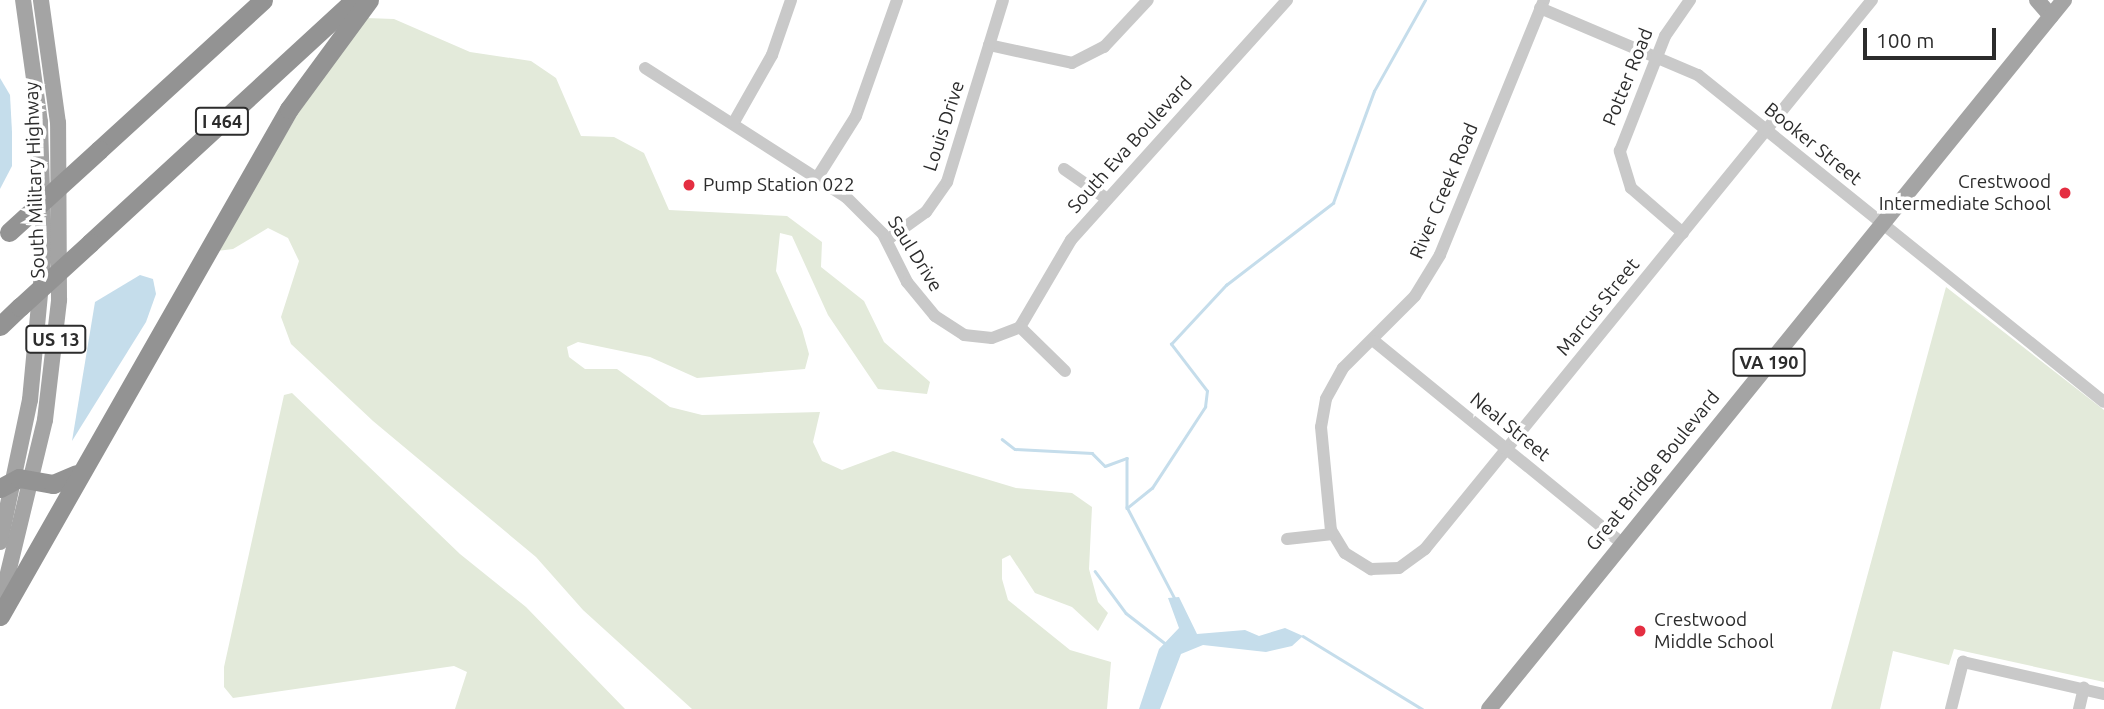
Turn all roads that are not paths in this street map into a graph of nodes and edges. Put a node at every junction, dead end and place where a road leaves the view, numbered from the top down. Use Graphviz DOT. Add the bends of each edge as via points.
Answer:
graph roads {
  1 [pos="23,0"];
  2 [pos="41,0"];
  3 [pos="263,0"];
  4 [pos="354,0"];
  5 [pos="369,0"];
  6 [pos="791,0"];
  7 [pos="897,0"];
  8 [pos="1003,0"];
  9 [pos="1148,0"];
  10 [pos="1287,0"];
  11 [pos="1689,0"];
  12 [pos="1872,0"];
  13 [pos="2037,0"];
  14 [pos="2064,0"];
  15 [pos="1542,4"];
  16 [pos="2051,16"];
  17 [pos="989,45"];
  18 [pos="1657,55"];
  19 [pos="645,68"];
  20 [pos="734,122"];
  21 [pos="1767,130"];
  22 [pos="1064,169"];
  23 [pos="817,178"];
  24 [pos="1107,199"];
  25 [pos="1882,224"];
  26 [pos="1683,233"];
  27 [pos="4,236"];
  28 [pos="887,240"];
  29 [pos="0,326"];
  30 [pos="1020,327"];
  31 [pos="1374,341"];
  32 [pos="1065,371"];
  33 [pos="2104,402"];
  34 [pos="1506,449"];
  35 [pos="76,474"];
  36 [pos="16,484"];
  37 [pos="1333,534"];
  38 [pos="1287,539"];
  39 [pos="0,542"];
  40 [pos="1622,543"];
  41 [pos="0,606"];
  42 [pos="0,616"];
  43 [pos="2084,688"];
  44 [pos="2104,694"];
  45 [pos="1489,709"];
  46 [pos="1951,709"];
  47 [pos="2078,709"];
  1 -- 36 [label="main road, South Military Highway / US 13" via="40,122 45,220 40,327"];
  2 -- 36 [label="main road, South Military Highway / US 13" via="58,123 62,234 56,343"];
  3 -- 27 [label="highway, bridge"];
  4 -- 29 [label="highway, I 464, bridge"];
  5 -- 35 [label="highway" via="309,76"];
  6 -- 20 [label="street" via="772,55"];
  7 -- 23 [label="street" via="856,116"];
  8 -- 17 [label="street, Louis Drive"];
  9 -- 17 [label="street" via="1104,47 1072,63"];
  10 -- 24 [label="street, South Eva Boulevard"];
  11 -- 18 [label="street, Potter Road"];
  12 -- 21 [label="street, Marcus Street"];
  13 -- 16 [label="main road"];
  14 -- 16 [label="main road, Great Bridge Boulevard / VA 190"];
  15 -- 18 [label="street, Booker Street"];
  15 -- 31 [label="street, River Creek Road" via="1440,255 1415,296"];
  16 -- 25 [label="main road, Great Bridge Boulevard / VA 190"];
  17 -- 28 [label="street, Louis Drive" via="947,182 926,212"];
  18 -- 21 [label="street, Booker Street" via="1698,75"];
  18 -- 26 [label="street, Potter Road" via="1620,159 1631,188"];
  19 -- 20 [label="street, Saul Drive"];
  20 -- 23 [label="street, Saul Drive"];
  21 -- 25 [label="street, Booker Street"];
  21 -- 26 [label="street, Marcus Street"];
  22 -- 24 [label="street" via="1083,176"];
  23 -- 28 [label="street, Saul Drive" via="862,211"];
  24 -- 30 [label="street, South Eva Boulevard" via="1061,252"];
  25 -- 33 [label="street, Booker Street"];
  25 -- 40 [label="main road, Great Bridge Boulevard / VA 190"];
  26 -- 34 [label="street, Marcus Street"];
  28 -- 30 [label="street, Saul Drive" via="917,296 948,326 992,338"];
  30 -- 32 [label="street"];
  31 -- 34 [label="street, Neal Street"];
  31 -- 37 [label="street, River Creek Road" via="1343,368 1323,411"];
  34 -- 37 [label="street, Marcus Street" via="1412,562 1371,569 1345,553"];
  34 -- 40 [label="street, Neal Street"];
  35 -- 36 [label="highway" via="60,484"];
  35 -- 42 [label="highway"];
  36 -- 39 [label="main road, South Military Highway / US 13"];
  36 -- 41 [label="main road, South Military Highway / US 13"];
  37 -- 38 [label="street"];
  40 -- 45 [label="main road, Great Bridge Boulevard / VA 190"];
  43 -- 44 [label="street"];
  43 -- 46 [label="street" via="1963,662"];
  43 -- 47 [label="street"];
}
